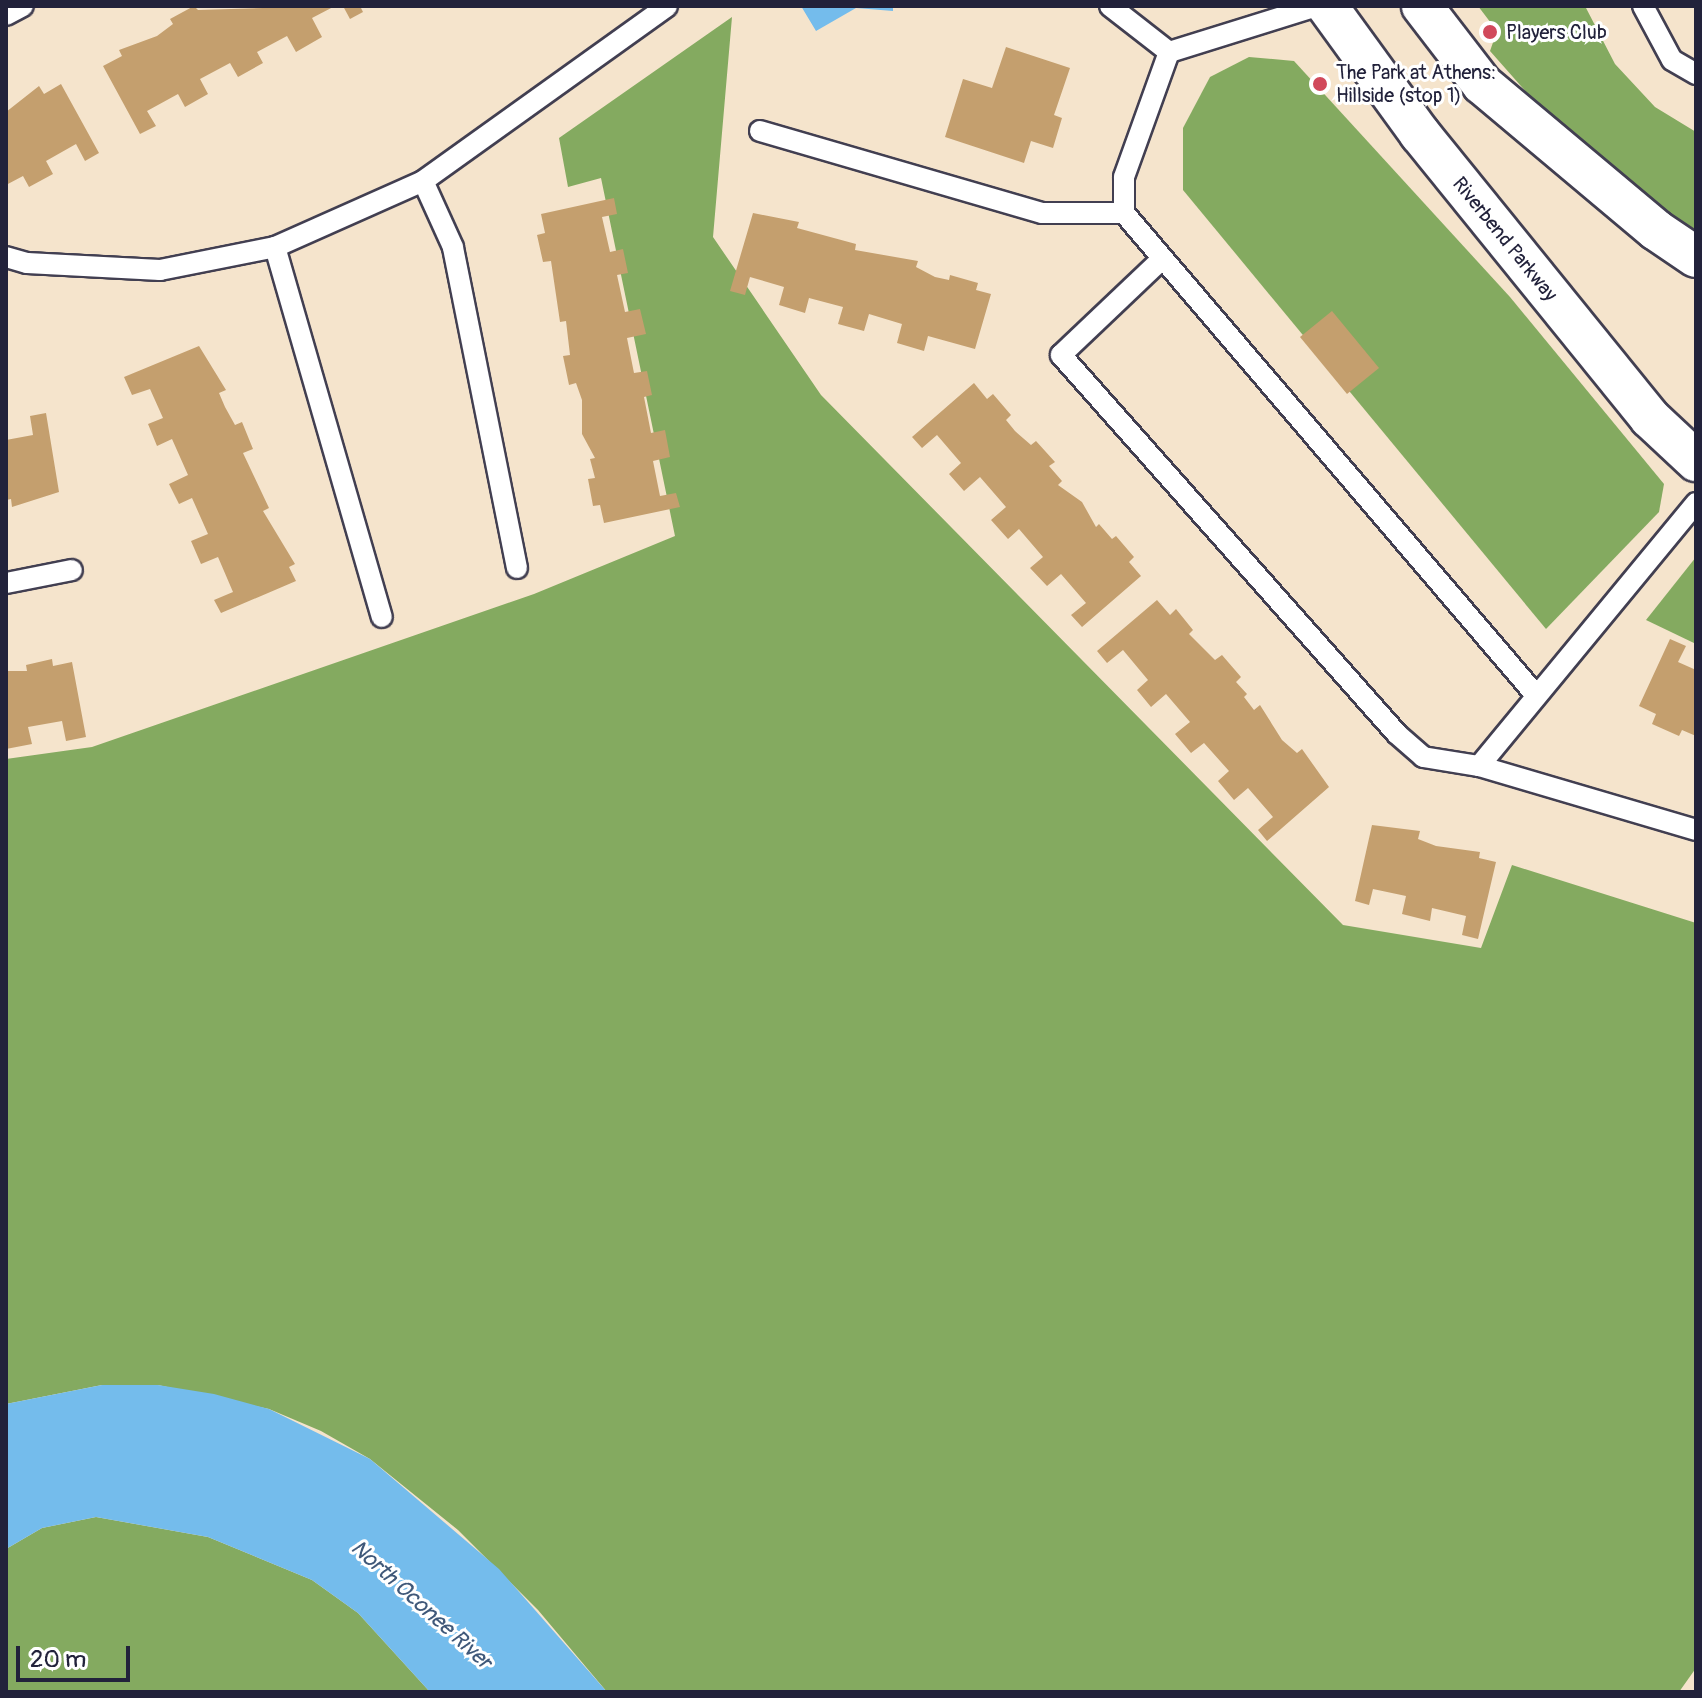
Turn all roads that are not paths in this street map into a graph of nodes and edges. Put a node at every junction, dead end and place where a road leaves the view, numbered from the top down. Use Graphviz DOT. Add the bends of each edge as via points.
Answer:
graph roads {
  1 [pos="23,6"];
  2 [pos="667,6"];
  3 [pos="1110,6"];
  4 [pos="1317,6"];
  5 [pos="1327,6"];
  6 [pos="1422,6"];
  7 [pos="1643,6"];
  8 [pos="6,15"];
  9 [pos="1169,52"];
  10 [pos="1696,74"];
  11 [pos="760,131"];
  12 [pos="423,181"];
  13 [pos="1124,213"];
  14 [pos="275,247"];
  15 [pos="6,257"];
  16 [pos="1696,257"];
  17 [pos="1161,260"];
  18 [pos="1696,461"];
  19 [pos="1696,503"];
  20 [pos="517,568"];
  21 [pos="72,570"];
  22 [pos="6,583"];
  23 [pos="382,617"];
  24 [pos="1535,694"];
  25 [pos="1479,766"];
  26 [pos="1696,830"];
  1 -- 8 [label="lane"];
  2 -- 12 [label="lane"];
  3 -- 9 [label="lane"];
  4 -- 9 [label="lane"];
  5 -- 18 [label="street, Riverbend Parkway" via="1420,134 1650,418"];
  6 -- 16 [label="street" via="1482,84 1656,230"];
  7 -- 10 [label="lane" via="1672,60"];
  9 -- 13 [label="lane" via="1124,177"];
  11 -- 13 [label="lane" via="1042,213"];
  12 -- 14 [label="lane"];
  12 -- 20 [label="lane" via="453,247"];
  13 -- 17 [label="lane"];
  14 -- 15 [label="lane" via="160,270 27,263"];
  14 -- 23 [label="lane"];
  17 -- 24 [label="lane"];
  17 -- 25 [label="lane" via="1061,355 1397,734 1423,757"];
  19 -- 24 [label="lane"];
  21 -- 22 [label="lane"];
  24 -- 25 [label="lane"];
  25 -- 26 [label="lane"];
}
